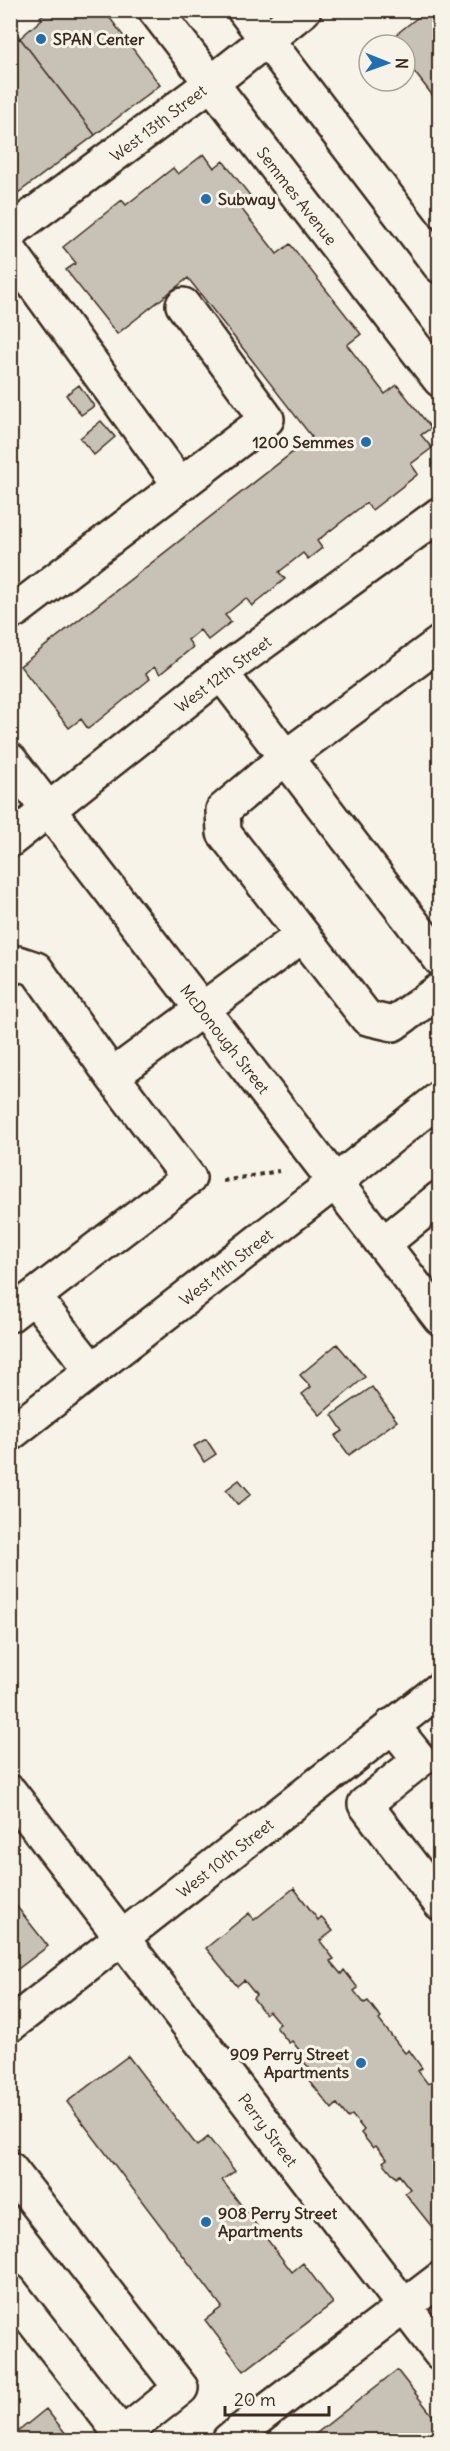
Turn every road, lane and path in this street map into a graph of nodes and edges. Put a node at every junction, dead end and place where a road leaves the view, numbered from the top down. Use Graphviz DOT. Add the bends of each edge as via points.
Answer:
graph roads {
  1 [pos="155,10"];
  2 [pos="244,10"];
  3 [pos="304,10"];
  4 [pos="266,40"];
  5 [pos="210,84"];
  6 [pos="10,232"];
  7 [pos="10,251"];
  8 [pos="440,266"];
  9 [pos="183,305"];
  10 [pos="440,380"];
  11 [pos="180,485"];
  12 [pos="440,514"];
  13 [pos="16,610"];
  14 [pos="440,643"];
  15 [pos="221,673"];
  16 [pos="286,757"];
  17 [pos="10,760"];
  18 [pos="49,809"];
  19 [pos="10,840"];
  20 [pos="303,935"];
  21 [pos="440,958"];
  22 [pos="10,969"];
  23 [pos="440,990"];
  24 [pos="203,1011"];
  25 [pos="112,1076"];
  26 [pos="440,1098"];
  27 [pos="279,1170"];
  28 [pos="220,1182"];
  29 [pos="335,1182"];
  30 [pos="440,1198"];
  31 [pos="383,1244"];
  32 [pos="22,1306"];
  33 [pos="440,1318"];
  34 [pos="92,1370"];
  35 [pos="10,1434"];
  36 [pos="440,1689"];
  37 [pos="392,1725"];
  38 [pos="10,1792"];
  39 [pos="440,1903"];
  40 [pos="123,1939"];
  41 [pos="10,2025"];
  42 [pos="10,2169"];
  43 [pos="440,2279"];
  44 [pos="10,2291"];
  45 [pos="403,2307"];
  46 [pos="440,2353"];
  47 [pos="124,2438"];
  48 [pos="229,2440"];
  1 -- 5 [label="street, Semmes Avenue"];
  2 -- 4 [label="street"];
  3 -- 4 [label="street, West 13th Street"];
  4 -- 5 [label="street, West 13th Street"];
  4 -- 8 [label="street"];
  5 -- 6 [label="street, West 13th Street"];
  5 -- 10 [label="street, Semmes Avenue"];
  7 -- 11 [label="street"];
  9 -- 11 [label="street" via="267,419"];
  11 -- 13 [label="street"];
  12 -- 15 [label="street, West 12th Street"];
  14 -- 16 [label="street"];
  15 -- 16 [label="street"];
  15 -- 18 [label="street, West 12th Street"];
  16 -- 20 [label="street" via="223,810 224,833"];
  16 -- 21 [label="street"];
  17 -- 18 [label="street, McDonough Street"];
  18 -- 19 [label="street, West 12th Street"];
  18 -- 24 [label="street, McDonough Street"];
  20 -- 23 [label="street" via="367,1018 393,1024"];
  20 -- 24 [label="street"];
  22 -- 25 [label="street" via="18,963 36,969"];
  24 -- 25 [label="street"];
  24 -- 29 [label="street, McDonough Street"];
  25 -- 32 [label="street" via="189,1178"];
  26 -- 29 [label="street, West 11th Street"];
  27 -- 28 [label="path"];
  29 -- 31 [label="street, McDonough Street"];
  29 -- 34 [label="street, West 11th Street"];
  30 -- 31 [label="street"];
  31 -- 33 [label="street, McDonough Street"];
  32 -- 34 [label="street"];
  34 -- 35 [label="street, West 11th Street"];
  36 -- 37 [label="street, West 10th Street"];
  37 -- 39 [label="street" via="420,1760 365,1804"];
  37 -- 40 [label="street, West 10th Street"];
  38 -- 40 [label="street, Perry Street"];
  40 -- 41 [label="street, West 10th Street"];
  40 -- 45 [label="street, Perry Street"];
  42 -- 47 [label="street" via="181,2388"];
  43 -- 45 [label="street"];
  44 -- 47 [label="street"];
  45 -- 46 [label="street, Perry Street"];
  45 -- 48 [label="street"];
}
